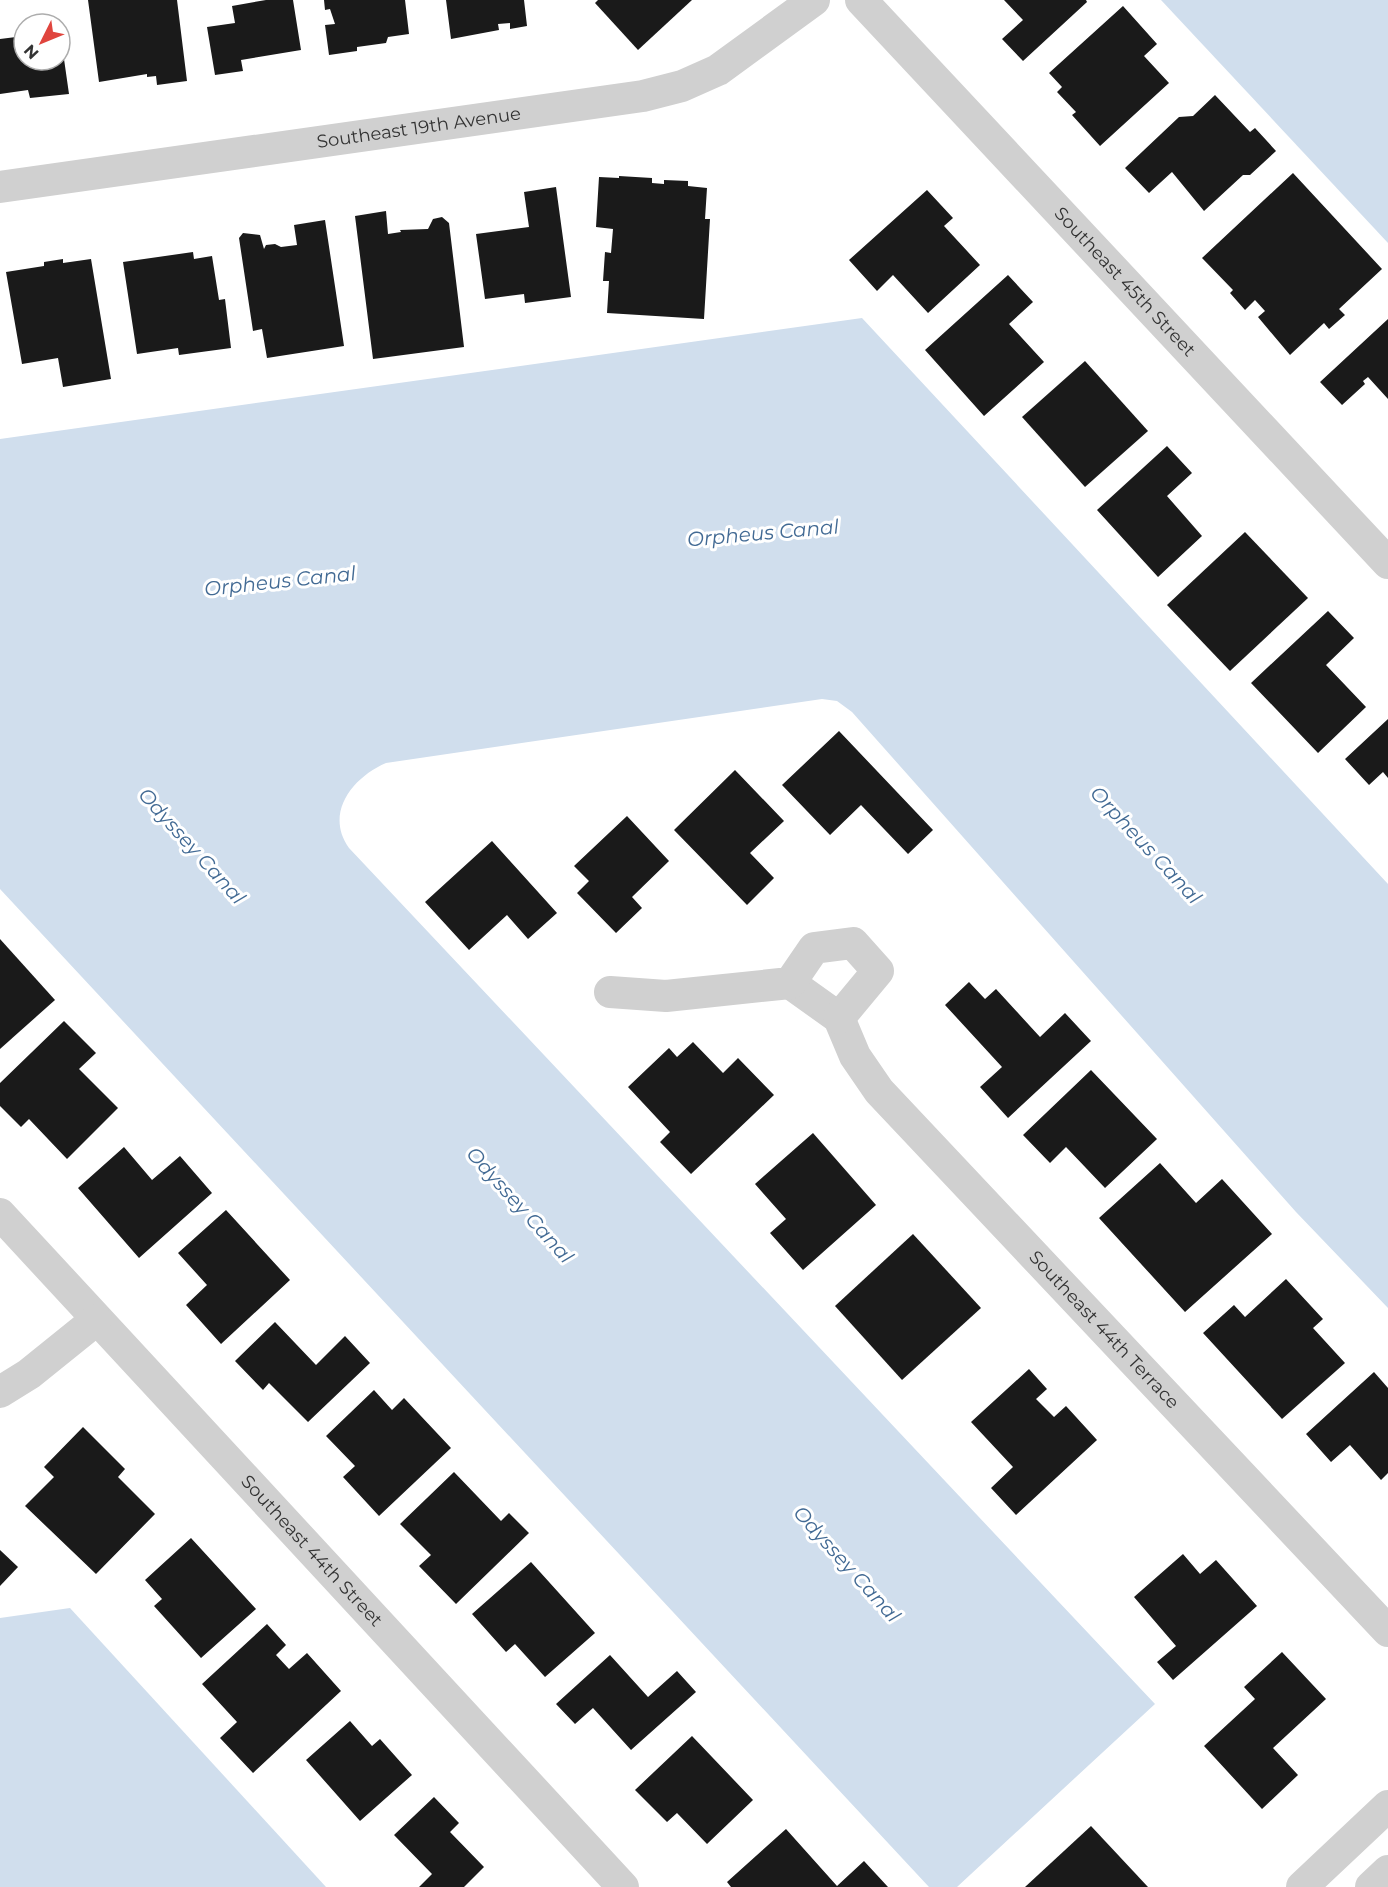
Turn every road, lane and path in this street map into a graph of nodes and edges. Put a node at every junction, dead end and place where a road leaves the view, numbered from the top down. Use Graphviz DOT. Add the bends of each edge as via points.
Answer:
graph roads {
  1 [pos="813,0"];
  2 [pos="861,0"];
  3 [pos="0,187"];
  4 [pos="1388,563"];
  5 [pos="790,983"];
  6 [pos="610,992"];
  7 [pos="838,1018"];
  8 [pos="0,1214"];
  9 [pos="96,1320"];
  10 [pos="0,1392"];
  11 [pos="1388,1631"];
  12 [pos="1388,1806"];
  13 [pos="1388,1871"];
  14 [pos="623,1887"];
  15 [pos="1302,1887"];
  16 [pos="1371,1887"];
  1 -- 3 [label="street, Southeast 19th Avenue" via="718,70 682,86 643,96"];
  2 -- 4 [label="street, Southeast 45th Street"];
  5 -- 6 [label="street" via="666,996"];
  5 -- 7 [label="street, Southeast 44th Terrace"];
  5 -- 7 [label="street" via="814,948 853,943 878,971"];
  7 -- 11 [label="street, Southeast 44th Terrace" via="855,1056 879,1090"];
  8 -- 9 [label="street, Southeast 44th Street"];
  9 -- 10 [label="street"];
  9 -- 14 [label="street, Southeast 44th Street"];
  12 -- 15 [label="street"];
  13 -- 16 [label="street"];
}
